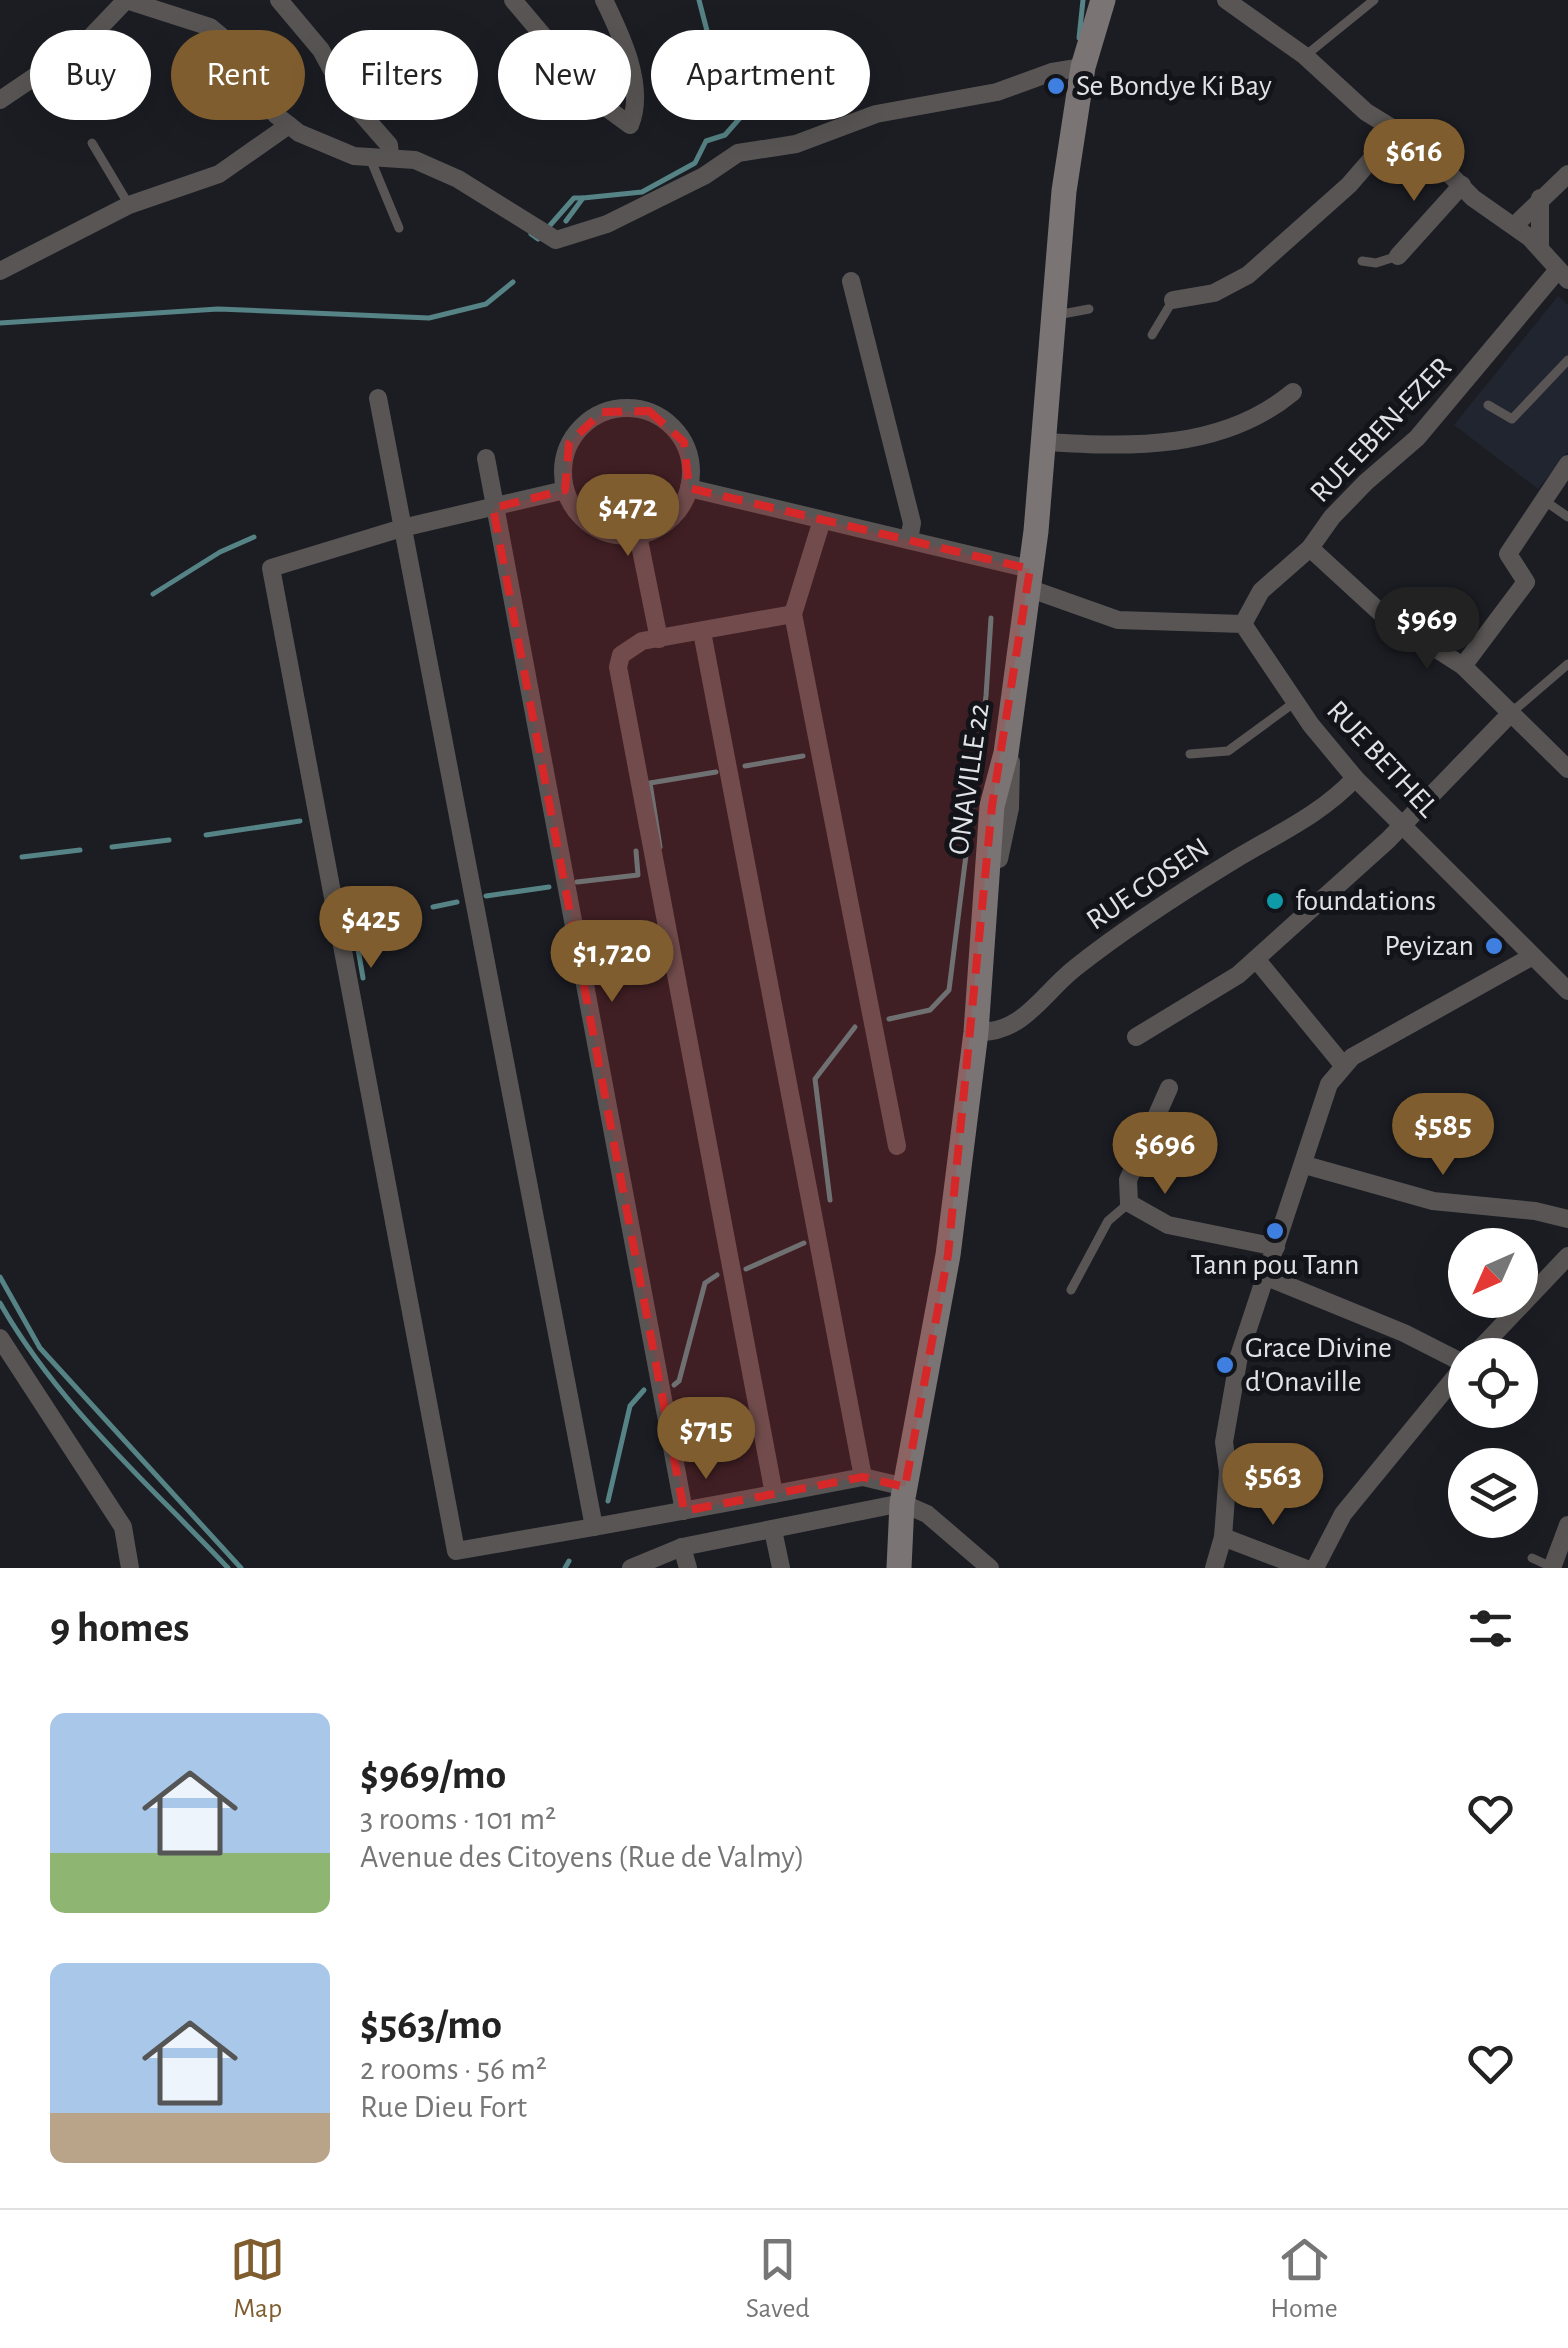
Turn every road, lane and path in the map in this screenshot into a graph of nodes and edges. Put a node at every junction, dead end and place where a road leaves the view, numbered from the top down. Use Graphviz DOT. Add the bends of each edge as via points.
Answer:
graph roads {
  1 [pos="126,0"];
  2 [pos="279,0"];
  3 [pos="513,0"];
  4 [pos="604,0"];
  5 [pos="1104,0"];
  6 [pos="1226,0"];
  7 [pos="1374,0"];
  8 [pos="1304,56"];
  9 [pos="1083,68"];
  10 [pos="0,100"];
  11 [pos="289,124"];
  12 [pos="1395,132"];
  13 [pos="92,143"];
  14 [pos="390,155"];
  15 [pos="370,158"];
  16 [pos="1568,174"];
  17 [pos="1462,185"];
  18 [pos="1540,198"];
  19 [pos="128,204"];
  20 [pos="1514,226"];
  21 [pos="399,228"];
  22 [pos="1540,248"];
  23 [pos="1398,256"];
  24 [pos="1362,261"];
  25 [pos="0,271"];
  26 [pos="1562,276"];
  27 [pos="851,281"];
  28 [pos="1174,300"];
  29 [pos="1089,309"];
  30 [pos="1054,315"];
  31 [pos="1152,336"];
  32 [pos="1568,360"];
  33 [pos="1292,392"];
  34 [pos="378,398"];
  35 [pos="1488,405"];
  36 [pos="1044,442"];
  37 [pos="486,458"];
  38 [pos="1568,464"];
  39 [pos="689,488"];
  40 [pos="565,490"];
  41 [pos="1542,500"];
  42 [pos="493,508"];
  43 [pos="1568,517"];
  44 [pos="822,520"];
  45 [pos="402,528"];
  46 [pos="638,535"];
  47 [pos="909,540"];
  48 [pos="1310,548"];
  49 [pos="1029,578"];
  50 [pos="793,614"];
  51 [pos="1243,624"];
  52 [pos="702,632"];
  53 [pos="659,639"];
  54 [pos="1568,664"];
  55 [pos="1462,666"];
  56 [pos="1295,702"];
  57 [pos="1512,712"];
  58 [pos="1190,754"];
  59 [pos="1568,770"];
  60 [pos="1354,778"];
  61 [pos="1404,824"];
  62 [pos="1531,957"];
  63 [pos="1256,959"];
  64 [pos="1568,992"];
  65 [pos="976,1032"];
  66 [pos="1136,1036"];
  67 [pos="1343,1064"];
  68 [pos="1169,1088"];
  69 [pos="897,1146"];
  70 [pos="1304,1165"];
  71 [pos="1130,1203"];
  72 [pos="1568,1219"];
  73 [pos="1276,1247"];
  74 [pos="1568,1256"];
  75 [pos="1267,1277"];
  76 [pos="1071,1290"];
  77 [pos="1490,1338"];
  78 [pos="3,1349"];
  79 [pos="1448,1353"];
  80 [pos="1448,1385"];
  81 [pos="864,1477"];
  82 [pos="774,1494"];
  83 [pos="904,1495"];
  84 [pos="684,1510"];
  85 [pos="1568,1525"];
  86 [pos="594,1527"];
  87 [pos="773,1530"];
  88 [pos="1223,1536"];
  89 [pos="682,1546"];
  90 [pos="1532,1558"];
  91 [pos="130,1568"];
  92 [pos="632,1568"];
  93 [pos="688,1568"];
  94 [pos="781,1568"];
  95 [pos="899,1568"];
  96 [pos="990,1568"];
  97 [pos="1214,1568"];
  98 [pos="1304,1568"];
  99 [pos="1315,1568"];
  100 [pos="1553,1568"];
  1 -- 10 [label="street" via="86,42"];
  1 -- 11 [label="street" via="210,28"];
  2 -- 14 [label="street" via="321,50"];
  3 -- 4 [label="street" via="600,103 630,124 630,66"];
  5 -- 9 [label="street, ONAVILLE 22"];
  6 -- 8 [label="street"];
  7 -- 8 [label="lane"];
  8 -- 12 [label="street"];
  9 -- 14 [label="street" via="876,114 796,144 738,153 683,187 566,239 548,237 458,179"];
  9 -- 30 [label="street, ONAVILLE 22"];
  11 -- 15 [label="street" via="324,146"];
  11 -- 19 [label="street" via="220,174"];
  12 -- 17 [label="street"];
  12 -- 28 [label="street" via="1350,185 1248,274 1214,293"];
  13 -- 19 [label="lane"];
  14 -- 15 [label="street"];
  15 -- 21 [label="lane"];
  16 -- 18 [label="street"];
  17 -- 20 [label="street"];
  17 -- 23 [label="street"];
  18 -- 20 [label="street"];
  18 -- 22 [label="street"];
  19 -- 25 [label="street"];
  20 -- 22 [label="street"];
  22 -- 26 [label="street"];
  23 -- 24 [label="lane"];
  26 -- 48 [label="street, RUE EBEN-EZER" via="1417,438 1340,508"];
  27 -- 47 [label="street" via="912,523"];
  28 -- 31 [label="lane"];
  29 -- 30 [label="lane"];
  30 -- 36 [label="street, ONAVILLE 22"];
  32 -- 35 [label="lane" via="1512,420"];
  33 -- 36 [label="street" via="1250,422 1198,438 1111,446"];
  34 -- 45 [label="street"];
  36 -- 49 [label="street, ONAVILLE 22"];
  37 -- 42 [label="street"];
  38 -- 41 [label="street"];
  39 -- 40 [label="street" via="691,464 669,423 625,407 602,412 576,434 562,466"];
  39 -- 44 [label="street"];
  39 -- 46 [label="street" via="679,510"];
  40 -- 42 [label="street"];
  40 -- 46 [label="street" via="585,521 601,531"];
  41 -- 43 [label="lane"];
  41 -- 55 [label="street" via="1508,554 1526,582"];
  42 -- 45 [label="street"];
  42 -- 84 [label="street"];
  44 -- 47 [label="street"];
  44 -- 50 [label="street"];
  45 -- 86 [label="street"];
  45 -- 86 [label="street" via="271,568 452,1531 456,1550"];
  46 -- 53 [label="street"];
  47 -- 49 [label="street"];
  48 -- 51 [label="street, RUE EBEN-EZER" via="1261,591"];
  48 -- 55 [label="street" via="1383,616"];
  49 -- 51 [label="street" via="1118,620"];
  49 -- 65 [label="street, ONAVILLE 22" via="1006,752 992,806"];
  50 -- 52 [label="street"];
  50 -- 69 [label="street"];
  51 -- 56 [label="street, RUE BETHEL"];
  52 -- 53 [label="street"];
  52 -- 81 [label="street"];
  53 -- 82 [label="street" via="628,647 618,667"];
  54 -- 57 [label="lane"];
  55 -- 57 [label="street"];
  56 -- 58 [label="lane" via="1228,751"];
  56 -- 60 [label="street, RUE BETHEL"];
  57 -- 59 [label="street"];
  57 -- 61 [label="street"];
  60 -- 61 [label="street, RUE BETHEL"];
  60 -- 65 [label="street, RUE GOSEN" via="1326,805 1077,966 1026,1018 997,1033"];
  61 -- 62 [label="street, RUE BETHEL"];
  61 -- 63 [label="street"];
  62 -- 64 [label="street, RUE BETHEL"];
  62 -- 67 [label="street"];
  63 -- 66 [label="street" via="1207,998"];
  63 -- 67 [label="street"];
  65 -- 83 [label="street, ONAVILLE 22" via="948,1255"];
  67 -- 70 [label="street" via="1329,1084"];
  68 -- 71 [label="street" via="1128,1180"];
  70 -- 72 [label="street" via="1434,1201"];
  70 -- 73 [label="street"];
  71 -- 73 [label="street" via="1168,1225"];
  71 -- 76 [label="lane" via="1108,1221"];
  73 -- 75 [label="street"];
  74 -- 77 [label="street"];
  75 -- 79 [label="street"];
  75 -- 88 [label="street" via="1228,1404"];
  78 -- 91 [label="street" via="123,1527"];
  80 -- 99 [label="street" via="1343,1514"];
  81 -- 82 [label="street"];
  81 -- 83 [label="street"];
  82 -- 84 [label="street"];
  83 -- 87 [label="street"];
  83 -- 95 [label="street, ONAVILLE 22"];
  83 -- 96 [label="street"];
  84 -- 86 [label="street"];
  85 -- 100 [label="street"];
  87 -- 89 [label="street"];
  87 -- 94 [label="street"];
  88 -- 97 [label="street"];
  88 -- 98 [label="street"];
  89 -- 92 [label="street"];
  89 -- 93 [label="street"];
  90 -- 100 [label="lane"];
}
